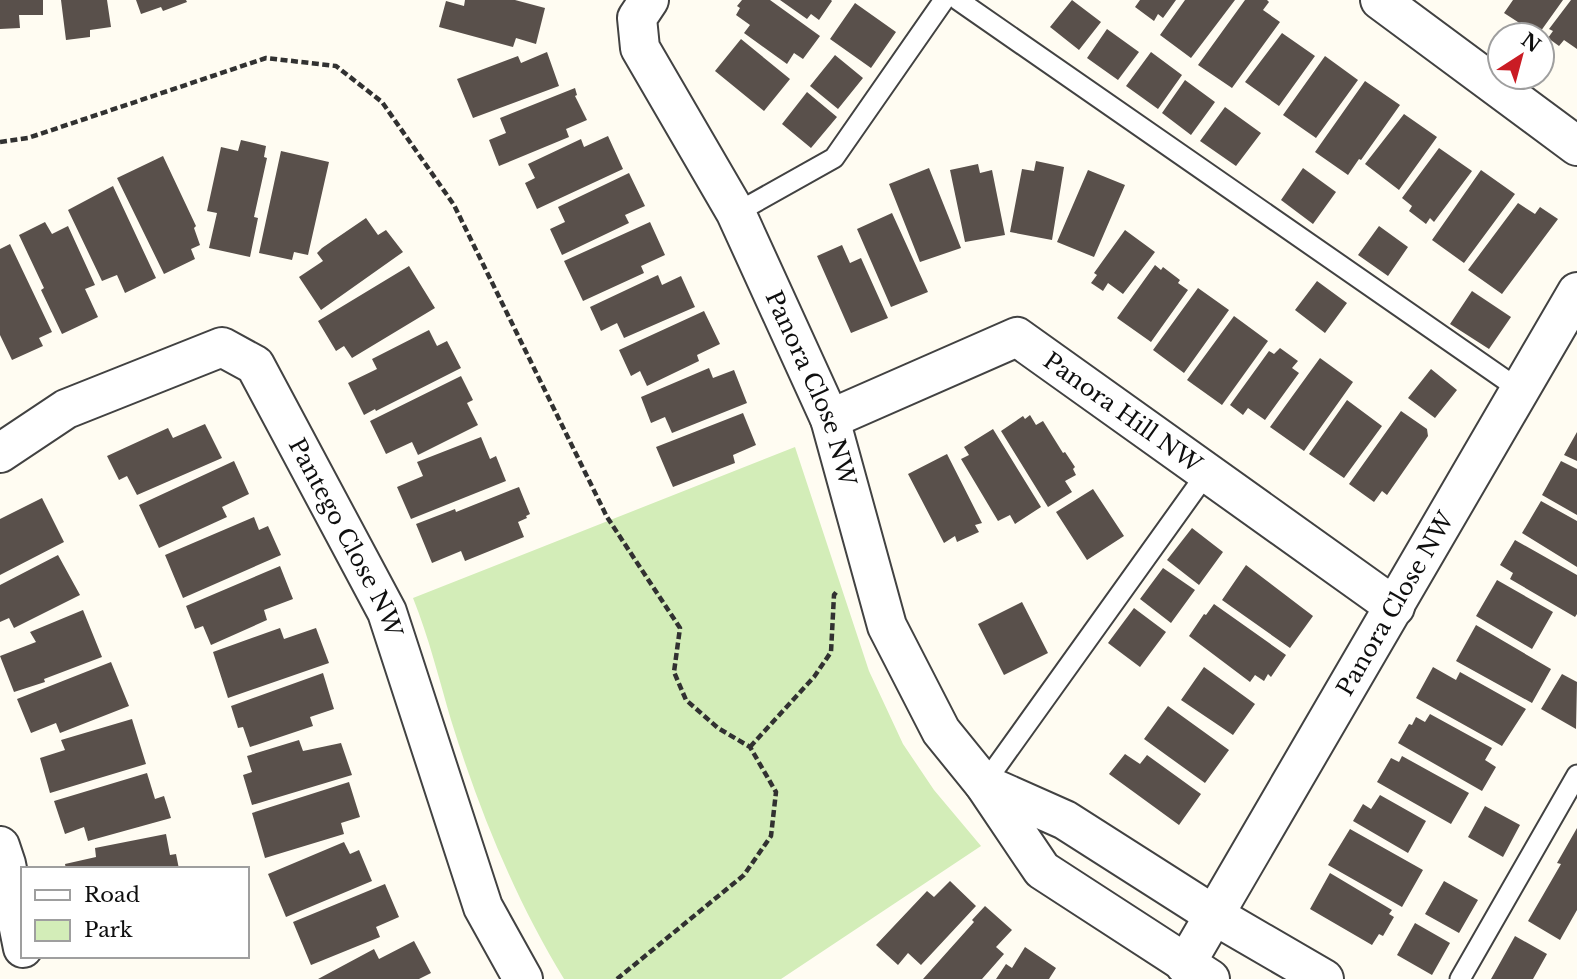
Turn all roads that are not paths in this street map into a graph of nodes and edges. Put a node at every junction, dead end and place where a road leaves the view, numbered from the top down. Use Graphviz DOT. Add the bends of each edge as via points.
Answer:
graph roads {
  1 [pos="649,0"];
  2 [pos="944,0"];
  3 [pos="958,0"];
  4 [pos="1380,0"];
  5 [pos="1577,146"];
  6 [pos="736,213"];
  7 [pos="1577,292"];
  8 [pos="1520,390"];
  9 [pos="830,419"];
  10 [pos="0,453"];
  11 [pos="1206,474"];
  12 [pos="1395,607"];
  13 [pos="1577,775"];
  14 [pos="984,784"];
  15 [pos="0,846"];
  16 [pos="1214,915"];
  17 [pos="21,938"];
  18 [pos="24,958"];
  19 [pos="1198,972"];
  20 [pos="29,979"];
  21 [pos="523,979"];
  22 [pos="1324,979"];
  23 [pos="1460,979"];
  1 -- 6 [label="street, Panora Close NW" via="637,18 640,48"];
  2 -- 6 [label="lane" via="834,158"];
  3 -- 8 [label="lane"];
  4 -- 5 [label="street"];
  6 -- 9 [label="street, Panora Close NW"];
  7 -- 8 [label="street, Panora Close NW"];
  8 -- 12 [label="street, Panora Close NW"];
  9 -- 11 [label="street, Panora Hill NW" via="1017,337"];
  9 -- 14 [label="street, Panora Close NW" via="887,626 941,731"];
  10 -- 21 [label="street, Pantego Close NW" via="66,409 222,347 255,365 387,612 483,907"];
  11 -- 12 [label="street, Panora Hill NW"];
  11 -- 14 [label="lane"];
  12 -- 16 [label="street, Panora Close NW"];
  13 -- 23 [label="lane"];
  14 -- 16 [label="street, Panora Close NW" via="1065,820"];
  14 -- 19 [label="street, Panora Close NW" via="1042,870"];
  15 -- 17 [label="street"];
  16 -- 19 [label="street, Panora Close NW"];
  16 -- 22 [label="street, Panora Close NW"];
  18 -- 20 [label="street"];
}
